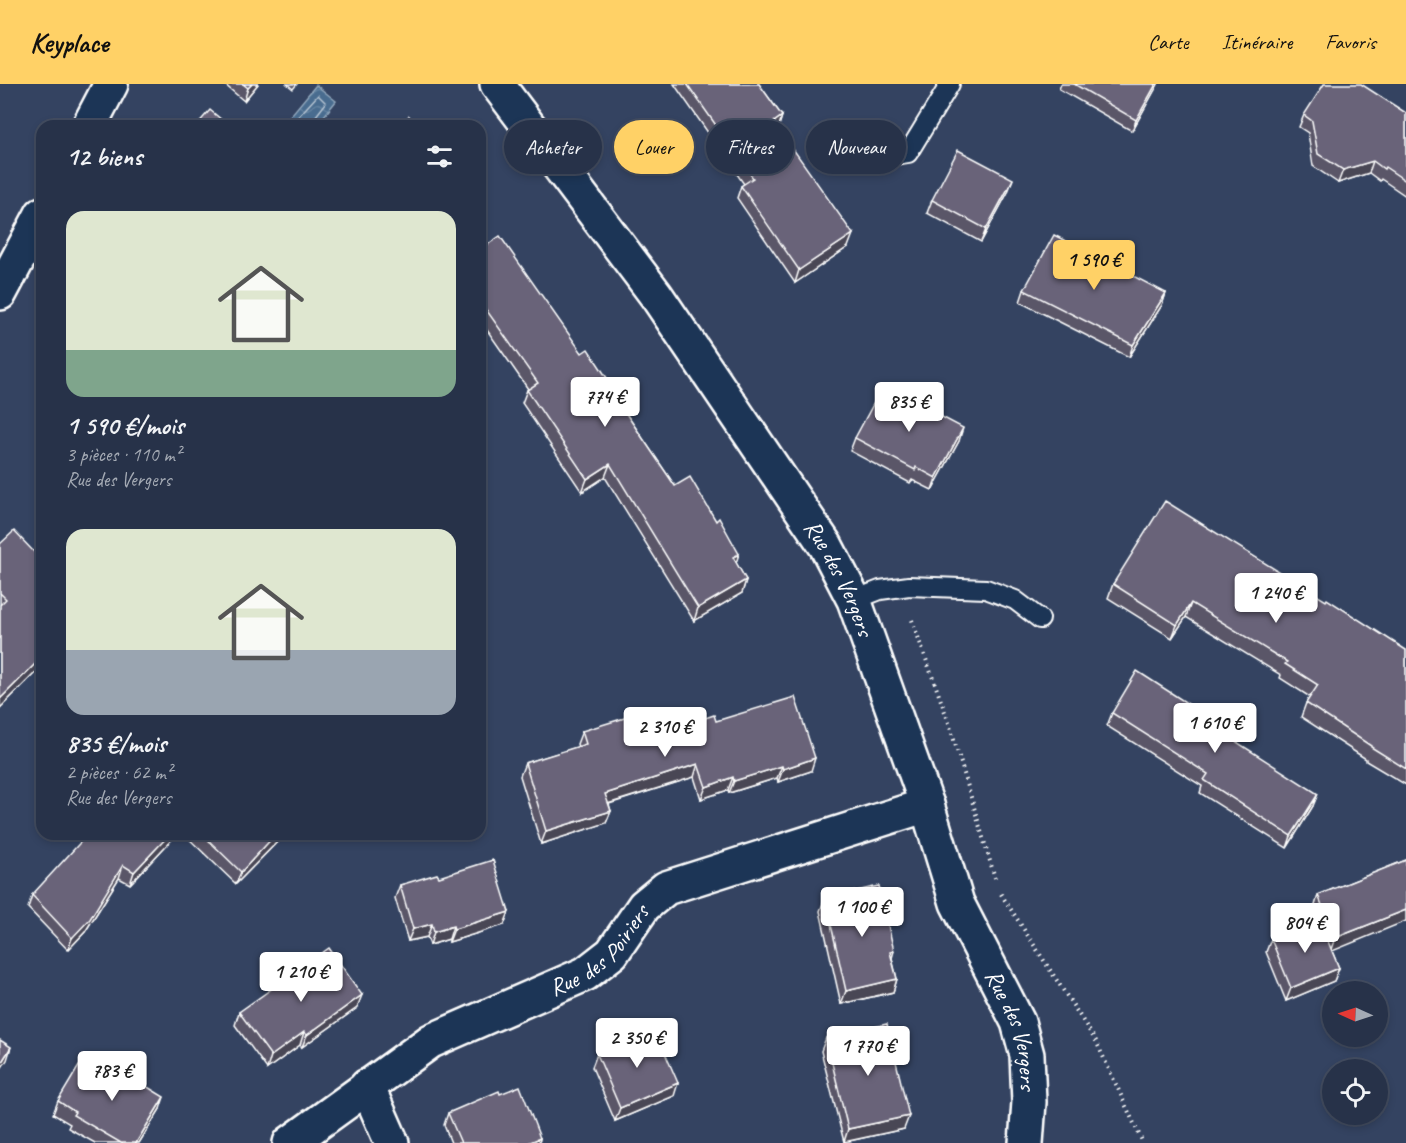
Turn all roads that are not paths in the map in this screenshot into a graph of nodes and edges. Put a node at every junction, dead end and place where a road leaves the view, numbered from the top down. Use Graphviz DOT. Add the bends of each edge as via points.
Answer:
graph roads {
  1 [pos="111,84"];
  2 [pos="496,84"];
  3 [pos="950,84"];
  4 [pos="92,120"];
  5 [pos="906,153"];
  6 [pos="36,225"];
  7 [pos="0,294"];
  8 [pos="854,600"];
  9 [pos="1040,619"];
  10 [pos="927,805"];
  11 [pos="368,1086"];
  12 [pos="290,1143"];
  13 [pos="392,1143"];
  14 [pos="1026,1143"];
  1 -- 4 [label="street"];
  2 -- 8 [label="street, Rue des Vergers" via="656,295 826,546"];
  3 -- 5 [label="lane"];
  6 -- 7 [label="street"];
  8 -- 9 [label="lane" via="880,590 909,586 986,589 1015,600"];
  8 -- 10 [label="street, Rue des Vergers"];
  10 -- 11 [label="street, Rue des Poiriers" via="666,888 644,906 612,953 585,974 431,1041"];
  10 -- 14 [label="street, Rue des Vergers" via="957,903 1018,1022 1027,1055"];
  11 -- 12 [label="street, Rue des Poiriers"];
  11 -- 13 [label="street"];
}
